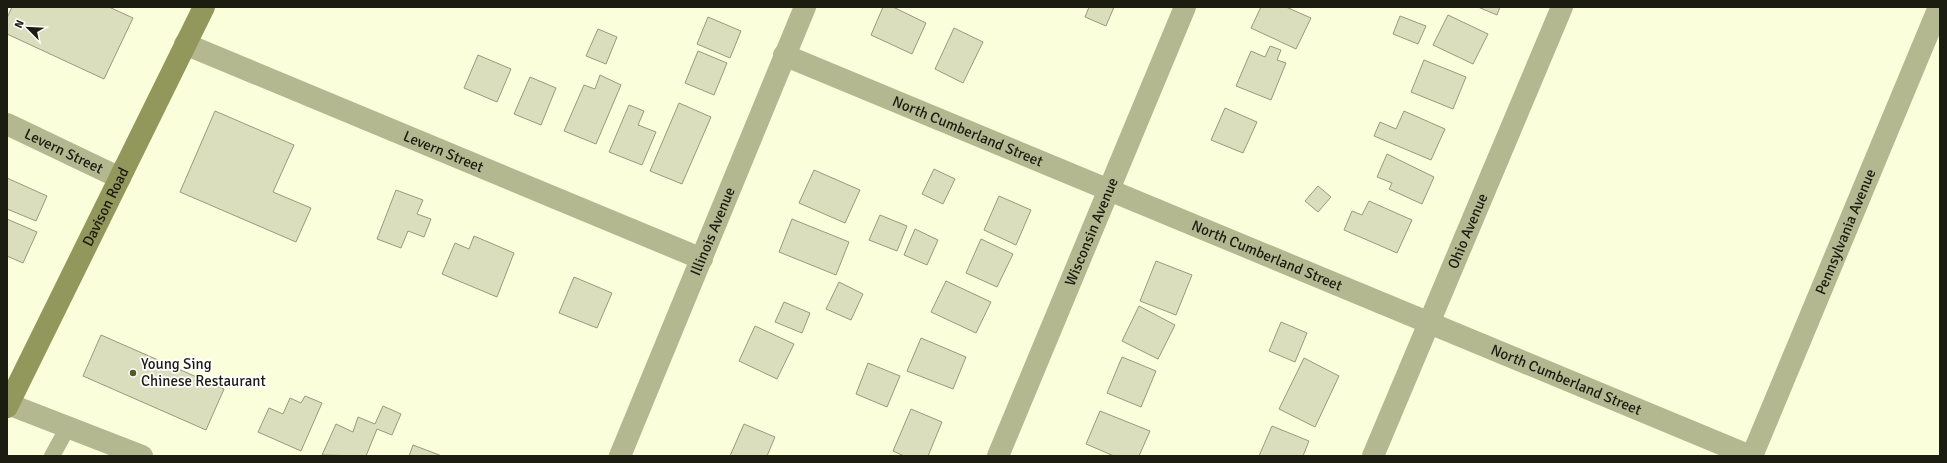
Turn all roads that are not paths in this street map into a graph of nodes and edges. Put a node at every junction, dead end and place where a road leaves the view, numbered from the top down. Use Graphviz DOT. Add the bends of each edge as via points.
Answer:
graph roads {
  1 [pos="204,7"];
  2 [pos="805,7"];
  3 [pos="1185,7"];
  4 [pos="1562,7"];
  5 [pos="1939,7"];
  6 [pos="185,44"];
  7 [pos="784,55"];
  8 [pos="7,124"];
  9 [pos="120,178"];
  10 [pos="1108,191"];
  11 [pos="702,259"];
  12 [pos="1429,322"];
  13 [pos="8,406"];
  14 [pos="68,427"];
  15 [pos="52,456"];
  16 [pos="142,456"];
  17 [pos="620,456"];
  18 [pos="998,456"];
  19 [pos="1373,456"];
  20 [pos="1751,456"];
  1 -- 6 [label="main road, Davison Road"];
  2 -- 7 [label="street, Illinois Avenue"];
  3 -- 10 [label="street, Wisconsin Avenue"];
  4 -- 12 [label="street, Ohio Avenue"];
  5 -- 20 [label="street, Pennsylvania Avenue"];
  6 -- 9 [label="main road, Davison Road"];
  6 -- 11 [label="street, Levern Street"];
  7 -- 10 [label="street, North Cumberland Street"];
  7 -- 11 [label="street, Illinois Avenue"];
  8 -- 9 [label="street, Levern Street"];
  9 -- 13 [label="main road, Davison Road"];
  10 -- 12 [label="street, North Cumberland Street"];
  10 -- 18 [label="street, Wisconsin Avenue"];
  11 -- 17 [label="street, Illinois Avenue"];
  12 -- 19 [label="street, Ohio Avenue"];
  12 -- 20 [label="street, North Cumberland Street"];
  13 -- 14 [label="street"];
  14 -- 15 [label="lane"];
  14 -- 16 [label="street"];
}
